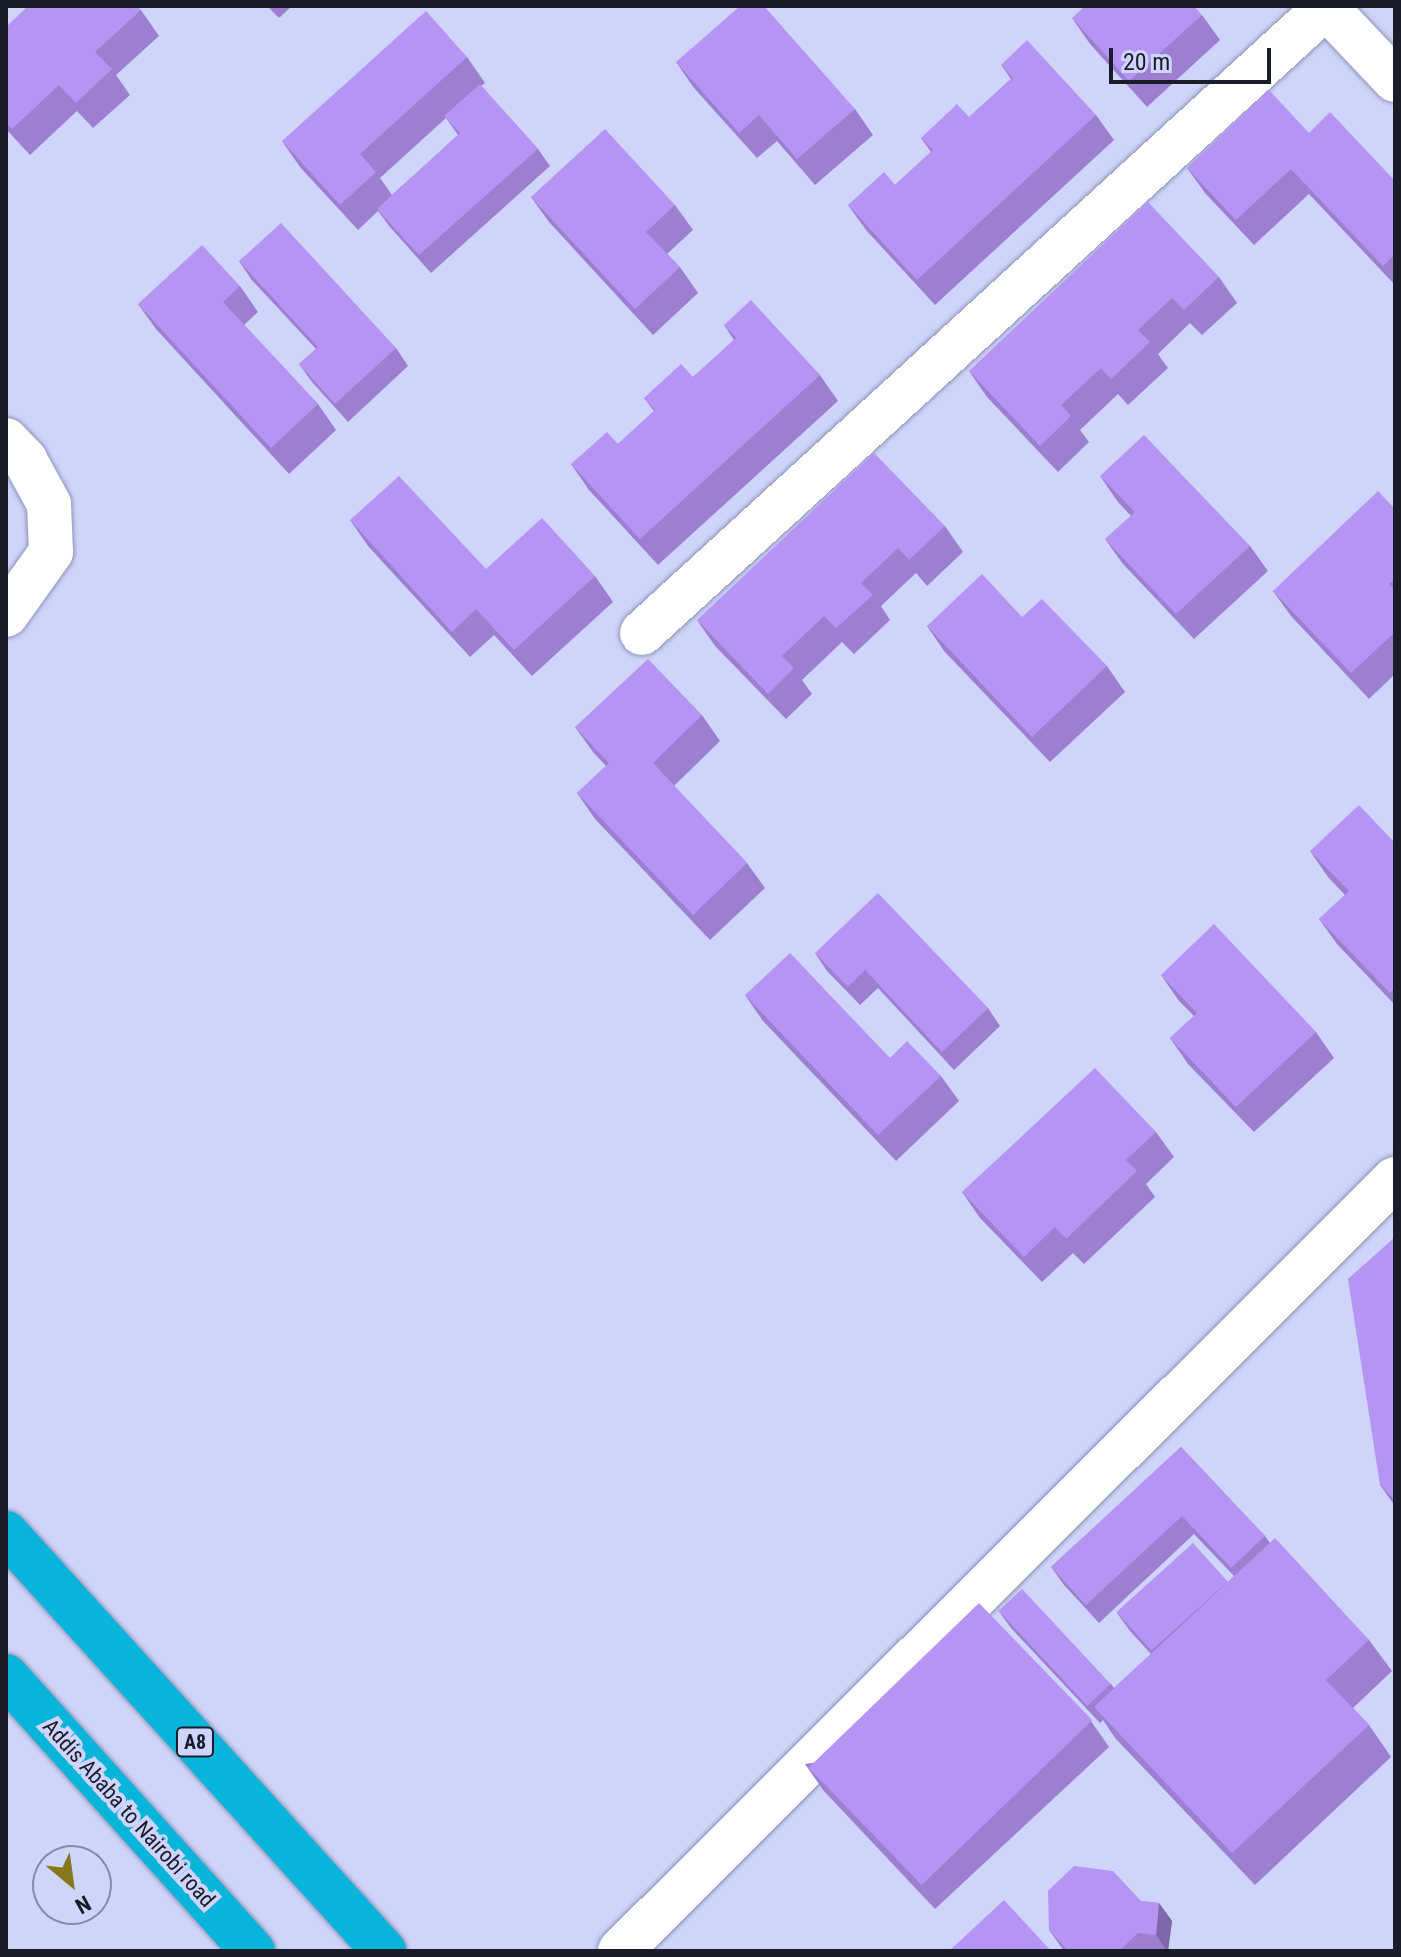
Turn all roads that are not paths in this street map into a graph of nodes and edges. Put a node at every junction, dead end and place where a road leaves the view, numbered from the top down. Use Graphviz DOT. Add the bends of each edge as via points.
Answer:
graph roads {
  1 [pos="1325,6"];
  2 [pos="1395,80"];
  3 [pos="6,440"];
  4 [pos="6,615"];
  5 [pos="642,633"];
  6 [pos="1395,1179"];
  7 [pos="6,1533"];
  8 [pos="6,1676"];
  9 [pos="253,1951"];
  10 [pos="384,1951"];
  11 [pos="620,1951"];
  1 -- 2 [label="street"];
  1 -- 5 [label="street"];
  3 -- 4 [label="street" via="25,460 49,504 51,552"];
  6 -- 11 [label="street"];
  7 -- 10 [label="highway, A8"];
  8 -- 9 [label="highway, Addis Ababa to Nairobi road"];
}
